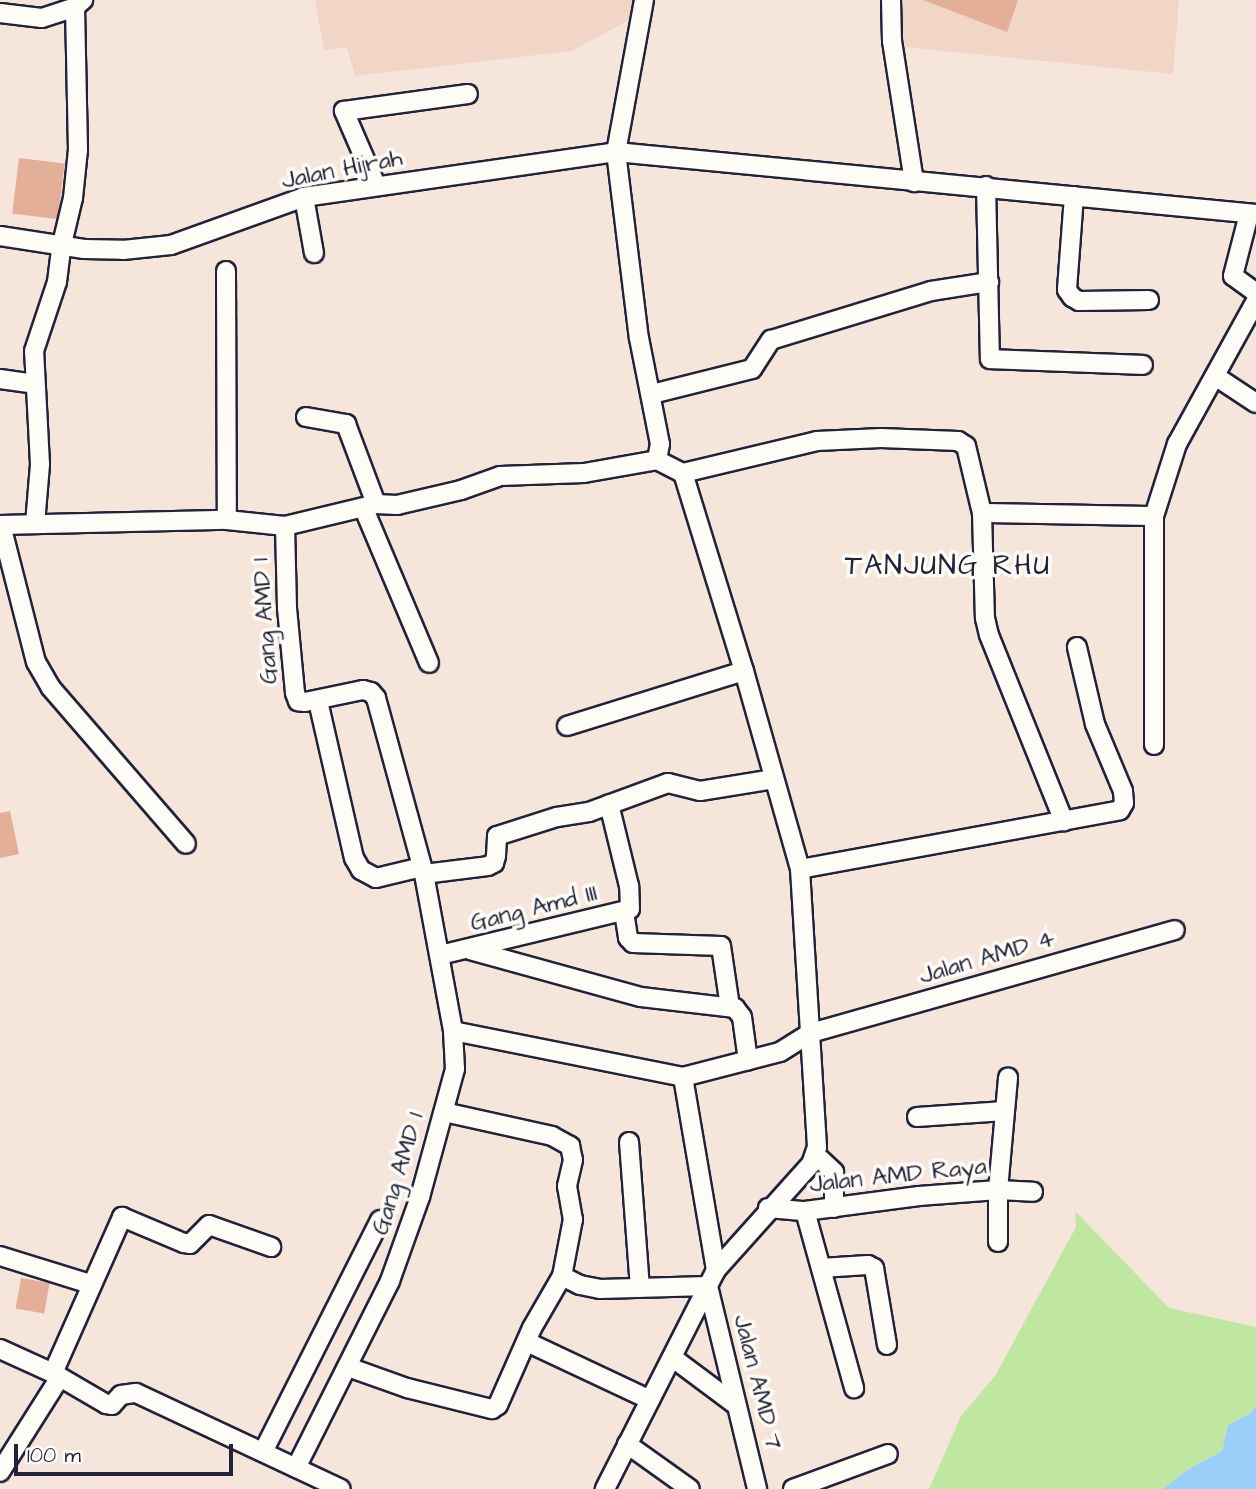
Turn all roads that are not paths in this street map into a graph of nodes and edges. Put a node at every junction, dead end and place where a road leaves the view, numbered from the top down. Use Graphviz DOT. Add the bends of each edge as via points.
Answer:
graph roads {
  1 [pos="644,0"];
  2 [pos="891,0"];
  3 [pos="79,4"];
  4 [pos="0,13"];
  5 [pos="468,94"];
  6 [pos="616,152"];
  7 [pos="914,182"];
  8 [pos="376,186"];
  9 [pos="986,186"];
  10 [pos="1074,196"];
  11 [pos="304,197"];
  12 [pos="1253,214"];
  13 [pos="0,236"];
  14 [pos="62,244"];
  15 [pos="314,253"];
  16 [pos="226,271"];
  17 [pos="989,282"];
  18 [pos="1256,293"];
  19 [pos="1149,300"];
  20 [pos="1256,301"];
  21 [pos="1249,330"];
  22 [pos="1143,365"];
  23 [pos="1215,376"];
  24 [pos="0,379"];
  25 [pos="35,384"];
  26 [pos="652,394"];
  27 [pos="1256,403"];
  28 [pos="306,417"];
  29 [pos="657,460"];
  30 [pos="682,473"];
  31 [pos="370,507"];
  32 [pos="982,513"];
  33 [pos="1154,516"];
  34 [pos="227,520"];
  35 [pos="35,524"];
  36 [pos="0,525"];
  37 [pos="285,526"];
  38 [pos="1077,647"];
  39 [pos="429,663"];
  40 [pos="744,671"];
  41 [pos="318,701"];
  42 [pos="567,726"];
  43 [pos="1154,745"];
  44 [pos="774,779"];
  45 [pos="609,804"];
  46 [pos="1064,822"];
  47 [pos="186,844"];
  48 [pos="800,869"];
  49 [pos="423,871"];
  50 [pos="624,912"];
  51 [pos="1175,930"];
  52 [pos="470,950"];
  53 [pos="440,955"];
  54 [pos="730,1007"];
  55 [pos="453,1031"];
  56 [pos="811,1033"];
  57 [pos="748,1061"];
  58 [pos="683,1077"];
  59 [pos="1008,1077"];
  60 [pos="1005,1111"];
  61 [pos="444,1112"];
  62 [pos="917,1117"];
  63 [pos="629,1142"];
  64 [pos="816,1155"];
  65 [pos="998,1190"];
  66 [pos="1033,1192"];
  67 [pos="768,1208"];
  68 [pos="834,1208"];
  69 [pos="805,1212"];
  70 [pos="380,1220"];
  71 [pos="998,1242"];
  72 [pos="271,1247"];
  73 [pos="0,1256"];
  74 [pos="821,1268"];
  75 [pos="562,1276"];
  76 [pos="712,1278"];
  77 [pos="90,1284"];
  78 [pos="640,1288"];
  79 [pos="527,1342"];
  80 [pos="887,1345"];
  81 [pos="0,1349"];
  82 [pos="673,1358"];
  83 [pos="348,1367"];
  84 [pos="56,1375"];
  85 [pos="854,1388"];
  86 [pos="650,1400"];
  87 [pos="736,1405"];
  88 [pos="627,1444"];
  89 [pos="263,1452"];
  90 [pos="888,1454"];
  91 [pos="296,1468"];
  92 [pos="0,1472"];
  93 [pos="341,1489"];
  94 [pos="605,1489"];
  95 [pos="690,1489"];
  96 [pos="757,1489"];
  97 [pos="793,1489"];
  1 -- 6 [label="street"];
  2 -- 7 [label="street" via="892,41"];
  3 -- 4 [label="street" via="42,18"];
  3 -- 14 [label="street" via="78,150 74,198"];
  5 -- 8 [label="street" via="344,111"];
  6 -- 7 [label="street, Jalan Hijrah"];
  6 -- 8 [label="street, Jalan Hijrah"];
  6 -- 26 [label="street" via="639,338"];
  7 -- 9 [label="street, Jalan Hijrah"];
  8 -- 11 [label="street, Jalan Hijrah"];
  9 -- 10 [label="street, Jalan Hijrah"];
  9 -- 17 [label="street"];
  10 -- 12 [label="street, Jalan Hijrah"];
  10 -- 19 [label="street" via="1067,290 1072,298"];
  11 -- 14 [label="street, Jalan Hijrah" via="171,245 123,250"];
  11 -- 15 [label="street"];
  12 -- 18 [label="street" via="1233,276"];
  13 -- 14 [label="street, Jalan Hijrah"];
  14 -- 25 [label="street" via="57,282 34,351"];
  16 -- 34 [label="street"];
  17 -- 22 [label="street" via="990,359"];
  17 -- 26 [label="street" via="931,292 771,340 752,369"];
  20 -- 21 [label="street"];
  21 -- 23 [label="street"];
  23 -- 27 [label="street"];
  23 -- 33 [label="street" via="1177,444"];
  24 -- 25 [label="street"];
  25 -- 35 [label="street" via="40,464"];
  26 -- 29 [label="street" via="660,444"];
  28 -- 31 [label="street" via="346,424"];
  29 -- 30 [label="street"];
  29 -- 31 [label="street" via="584,473 500,476 397,505"];
  30 -- 32 [label="street" via="807,442 881,438 958,441 966,446"];
  30 -- 40 [label="street"];
  31 -- 37 [label="street"];
  31 -- 39 [label="street"];
  32 -- 33 [label="street"];
  32 -- 46 [label="street" via="989,635"];
  33 -- 43 [label="street"];
  34 -- 35 [label="street"];
  34 -- 37 [label="street"];
  35 -- 36 [label="street"];
  36 -- 47 [label="street" via="36,662 51,688"];
  37 -- 41 [label="street, Gang AMD 1" via="295,692 298,701"];
  38 -- 46 [label="street" via="1095,724 1124,803 1113,814"];
  40 -- 42 [label="street"];
  40 -- 44 [label="street"];
  41 -- 49 [label="street" via="354,858 361,870 376,878"];
  41 -- 49 [label="street, Gang AMD 1" via="363,691 376,698"];
  44 -- 45 [label="street" via="700,791 668,783"];
  44 -- 48 [label="street"];
  45 -- 49 [label="street" via="497,836 494,863 488,866"];
  45 -- 50 [label="street" via="632,902"];
  46 -- 48 [label="street"];
  48 -- 56 [label="street"];
  49 -- 53 [label="street, Gang AMD 1"];
  50 -- 52 [label="street, Gang Amd III"];
  50 -- 54 [label="street, Gang Amd III" via="633,943 721,946"];
  51 -- 56 [label="street, Jalan AMD 4"];
  52 -- 53 [label="street, Gang Amd III"];
  52 -- 54 [label="street" via="652,999"];
  53 -- 55 [label="street, Gang AMD 1"];
  54 -- 57 [label="street" via="742,1017"];
  55 -- 58 [label="street"];
  55 -- 61 [label="street, Gang AMD 1" via="455,1069"];
  56 -- 57 [label="street" via="789,1049"];
  56 -- 64 [label="street"];
  57 -- 58 [label="street"];
  58 -- 76 [label="street, Jalan AMD 7"];
  59 -- 60 [label="street"];
  60 -- 62 [label="street"];
  60 -- 65 [label="street"];
  61 -- 75 [label="street" via="552,1136 570,1146 573,1160 567,1186 573,1219"];
  61 -- 83 [label="street, Gang AMD 1" via="421,1197 390,1281"];
  63 -- 78 [label="street"];
  64 -- 67 [label="street"];
  64 -- 68 [label="street" via="834,1172"];
  65 -- 66 [label="street, Jalan AMD Raya"];
  65 -- 68 [label="street, Jalan AMD Raya"];
  65 -- 71 [label="street"];
  67 -- 69 [label="street, Jalan AMD Raya"];
  67 -- 76 [label="street"];
  68 -- 69 [label="street, Jalan AMD Raya"];
  69 -- 74 [label="street"];
  70 -- 89 [label="street"];
  72 -- 77 [label="street" via="209,1225 190,1244 184,1244 122,1217"];
  73 -- 77 [label="street"];
  74 -- 80 [label="street" via="874,1268"];
  74 -- 85 [label="street"];
  75 -- 78 [label="street" via="587,1287"];
  75 -- 79 [label="street"];
  76 -- 78 [label="street"];
  76 -- 82 [label="street"];
  76 -- 87 [label="street, Jalan AMD 7"];
  77 -- 84 [label="street"];
  79 -- 83 [label="street" via="492,1409 407,1388"];
  79 -- 86 [label="street"];
  81 -- 84 [label="street"];
  82 -- 86 [label="street"];
  82 -- 87 [label="street"];
  83 -- 91 [label="street, Gang AMD 1"];
  84 -- 89 [label="street" via="106,1404 136,1393"];
  84 -- 92 [label="street"];
  86 -- 88 [label="street"];
  87 -- 96 [label="street, Jalan AMD 7"];
  88 -- 94 [label="street"];
  88 -- 95 [label="street"];
  89 -- 91 [label="street"];
  90 -- 97 [label="street"];
  91 -- 93 [label="street"];
}
